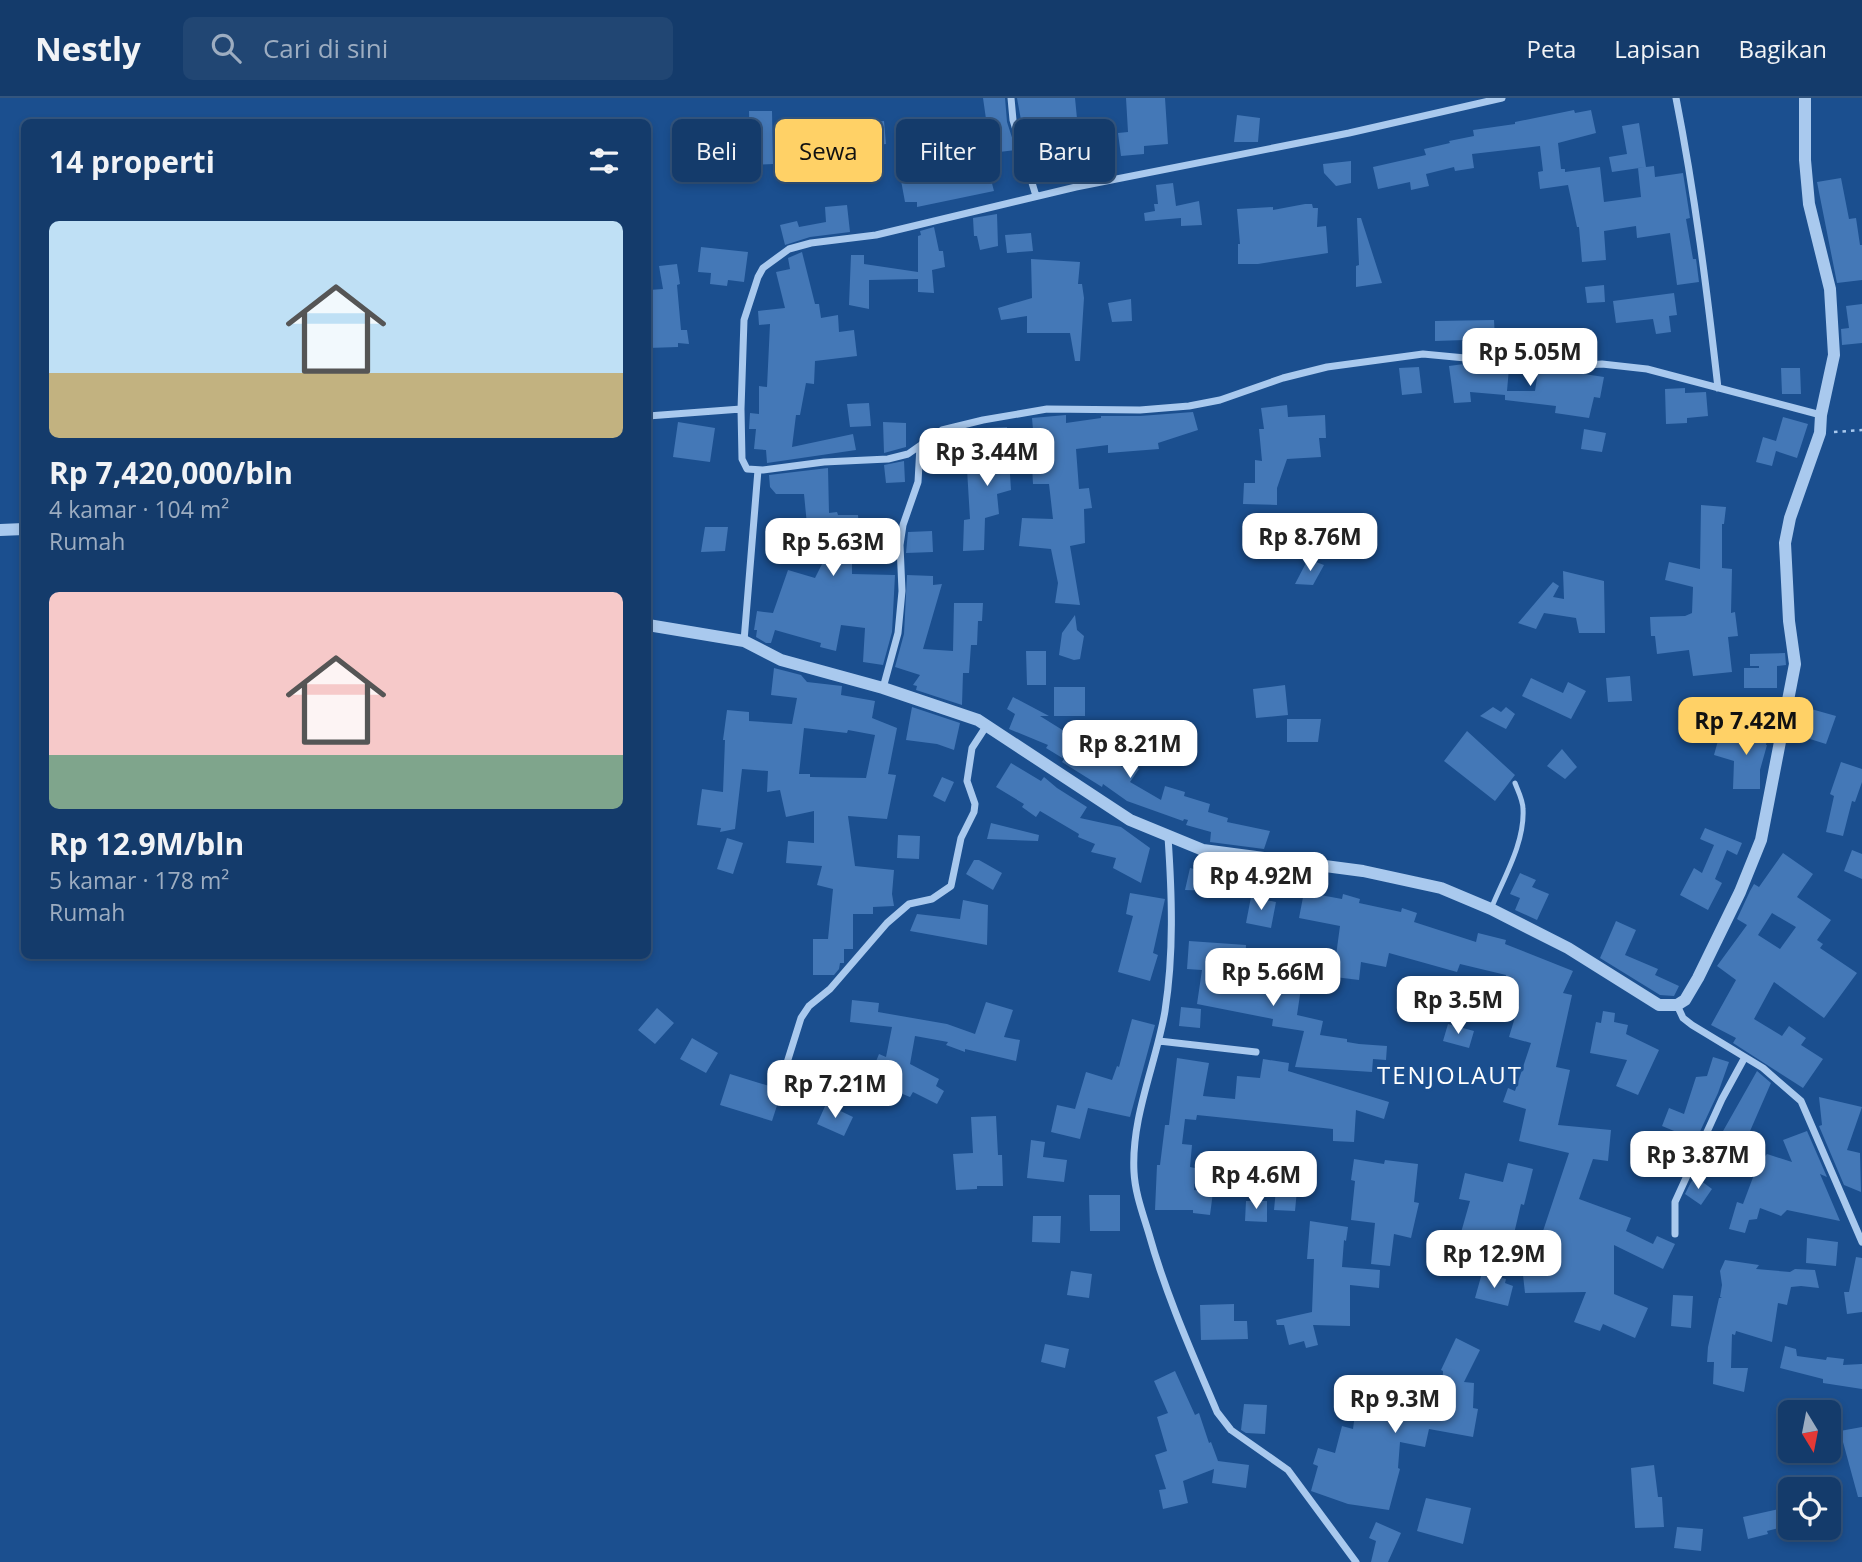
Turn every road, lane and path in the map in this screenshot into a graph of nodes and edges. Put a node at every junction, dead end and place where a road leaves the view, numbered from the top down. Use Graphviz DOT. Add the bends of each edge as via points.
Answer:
graph roads {
  1 [pos="1011,98"];
  2 [pos="1502,98"];
  3 [pos="1676,98"];
  4 [pos="1805,98"];
  5 [pos="1036,197"];
  6 [pos="1718,388"];
  7 [pos="741,409"];
  8 [pos="1821,415"];
  9 [pos="651,416"];
  10 [pos="1862,430"];
  11 [pos="1820,433"];
  12 [pos="920,446"];
  13 [pos="758,470"];
  14 [pos="21,529"];
  15 [pos="0,530"];
  16 [pos="651,626"];
  17 [pos="744,641"];
  18 [pos="883,688"];
  19 [pos="987,725"];
  20 [pos="1515,783"];
  21 [pos="1168,836"];
  22 [pos="1491,909"];
  23 [pos="1677,1005"];
  24 [pos="1159,1041"];
  25 [pos="1256,1052"];
  26 [pos="1745,1057"];
  27 [pos="785,1069"];
  28 [pos="1675,1234"];
  29 [pos="1862,1242"];
  30 [pos="1356,1562"];
  1 -- 5 [label="street"];
  2 -- 5 [label="street"];
  3 -- 6 [label="street" via="1705,270"];
  4 -- 8 [label="street" via="1810,204 1830,289 1834,332 1834,355"];
  5 -- 7 [label="street" via="876,235 800,246 774,258 758,277 744,320"];
  6 -- 8 [label="street"];
  6 -- 12 [label="street" via="1647,369 1601,364 1547,366 1423,354 1283,377 1189,406 1014,414 942,430"];
  7 -- 9 [label="street"];
  7 -- 13 [label="street" via="742,458 747,469"];
  8 -- 11 [label="street"];
  10 -- 11 [label="path"];
  11 -- 23 [label="street" via="1786,542 1795,664 1760,840 1698,978"];
  12 -- 13 [label="street" via="888,459"];
  12 -- 18 [label="street" via="918,482 900,545 898,633"];
  13 -- 17 [label="street"];
  14 -- 15 [label="street"];
  16 -- 17 [label="street"];
  17 -- 18 [label="street" via="781,660"];
  18 -- 19 [label="street"];
  19 -- 21 [label="street" via="1129,821"];
  19 -- 27 [label="street" via="972,748 967,781 974,812 961,838 951,887 909,904 809,1006"];
  20 -- 22 [label="lane" via="1523,823"];
  21 -- 22 [label="street" via="1203,850 1415,881"];
  21 -- 24 [label="street" via="1171,952"];
  22 -- 23 [label="street" via="1569,948 1659,1005"];
  23 -- 26 [label="street" via="1692,1025"];
  24 -- 25 [label="street"];
  24 -- 30 [label="street" via="1142,1111 1134,1172 1158,1268 1225,1423 1288,1470"];
  26 -- 28 [label="street" via="1675,1202"];
  26 -- 29 [label="street" via="1801,1101"];
}
